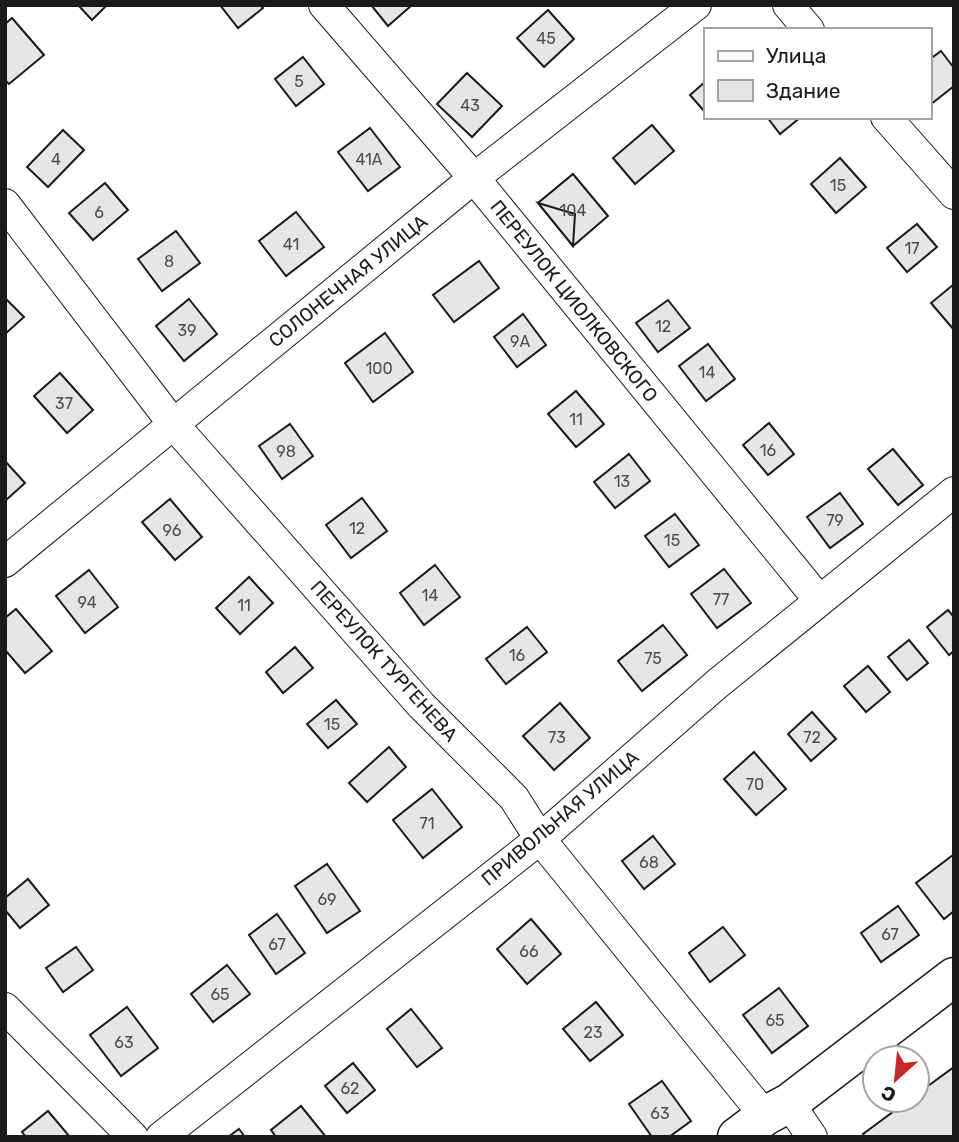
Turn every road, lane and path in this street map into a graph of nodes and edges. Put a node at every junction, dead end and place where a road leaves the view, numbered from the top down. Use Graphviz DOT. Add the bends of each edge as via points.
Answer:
graph roads {
  1 [pos="324,5"];
  2 [pos="696,5"];
  3 [pos="788,5"];
  4 [pos="808,28"];
  5 [pos="888,119"];
  6 [pos="474,178"];
  7 [pos="954,194"];
  8 [pos="5,204"];
  9 [pos="174,425"];
  10 [pos="954,492"];
  11 [pos="5,562"];
  12 [pos="819,600"];
  13 [pos="540,839"];
  14 [pos="954,977"];
  15 [pos="5,1008"];
  16 [pos="764,1118"];
  17 [pos="133,1137"];
  18 [pos="161,1137"];
  19 [pos="812,1137"];
  1 -- 6 [label="street, ПЕРЕУЛОК ЦИОЛКОВСКОГО"];
  2 -- 6 [label="street, СОЛОНЕЧНАЯ УЛИЦА"];
  3 -- 4 [label="street"];
  5 -- 7 [label="street"];
  6 -- 9 [label="street, СОЛОНЕЧНАЯ УЛИЦА"];
  6 -- 12 [label="street, ПЕРЕУЛОК ЦИОЛКОВСКОГО"];
  8 -- 9 [label="street, ПЕРЕУЛОК ТУРГЕНЕВА"];
  9 -- 11 [label="street, СОЛОНЕЧНАЯ УЛИЦА"];
  9 -- 13 [label="street, ПЕРЕУЛОК ТУРГЕНЕВА" via="421,705 514,798"];
  10 -- 12 [label="street, ПРИВОЛЬНАЯ УЛИЦА"];
  12 -- 13 [label="street, ПРИВОЛЬНАЯ УЛИЦА"];
  13 -- 16 [label="street, ПЕРЕУЛОК ТУРГЕНЕВА"];
  13 -- 18 [label="street, ПРИВОЛЬНАЯ УЛИЦА"];
  14 -- 16 [label="main road"];
  15 -- 17 [label="street"];
  16 -- 19 [label="street, ПЕРЕУЛОК ТУРГЕНЕВА"];
}
